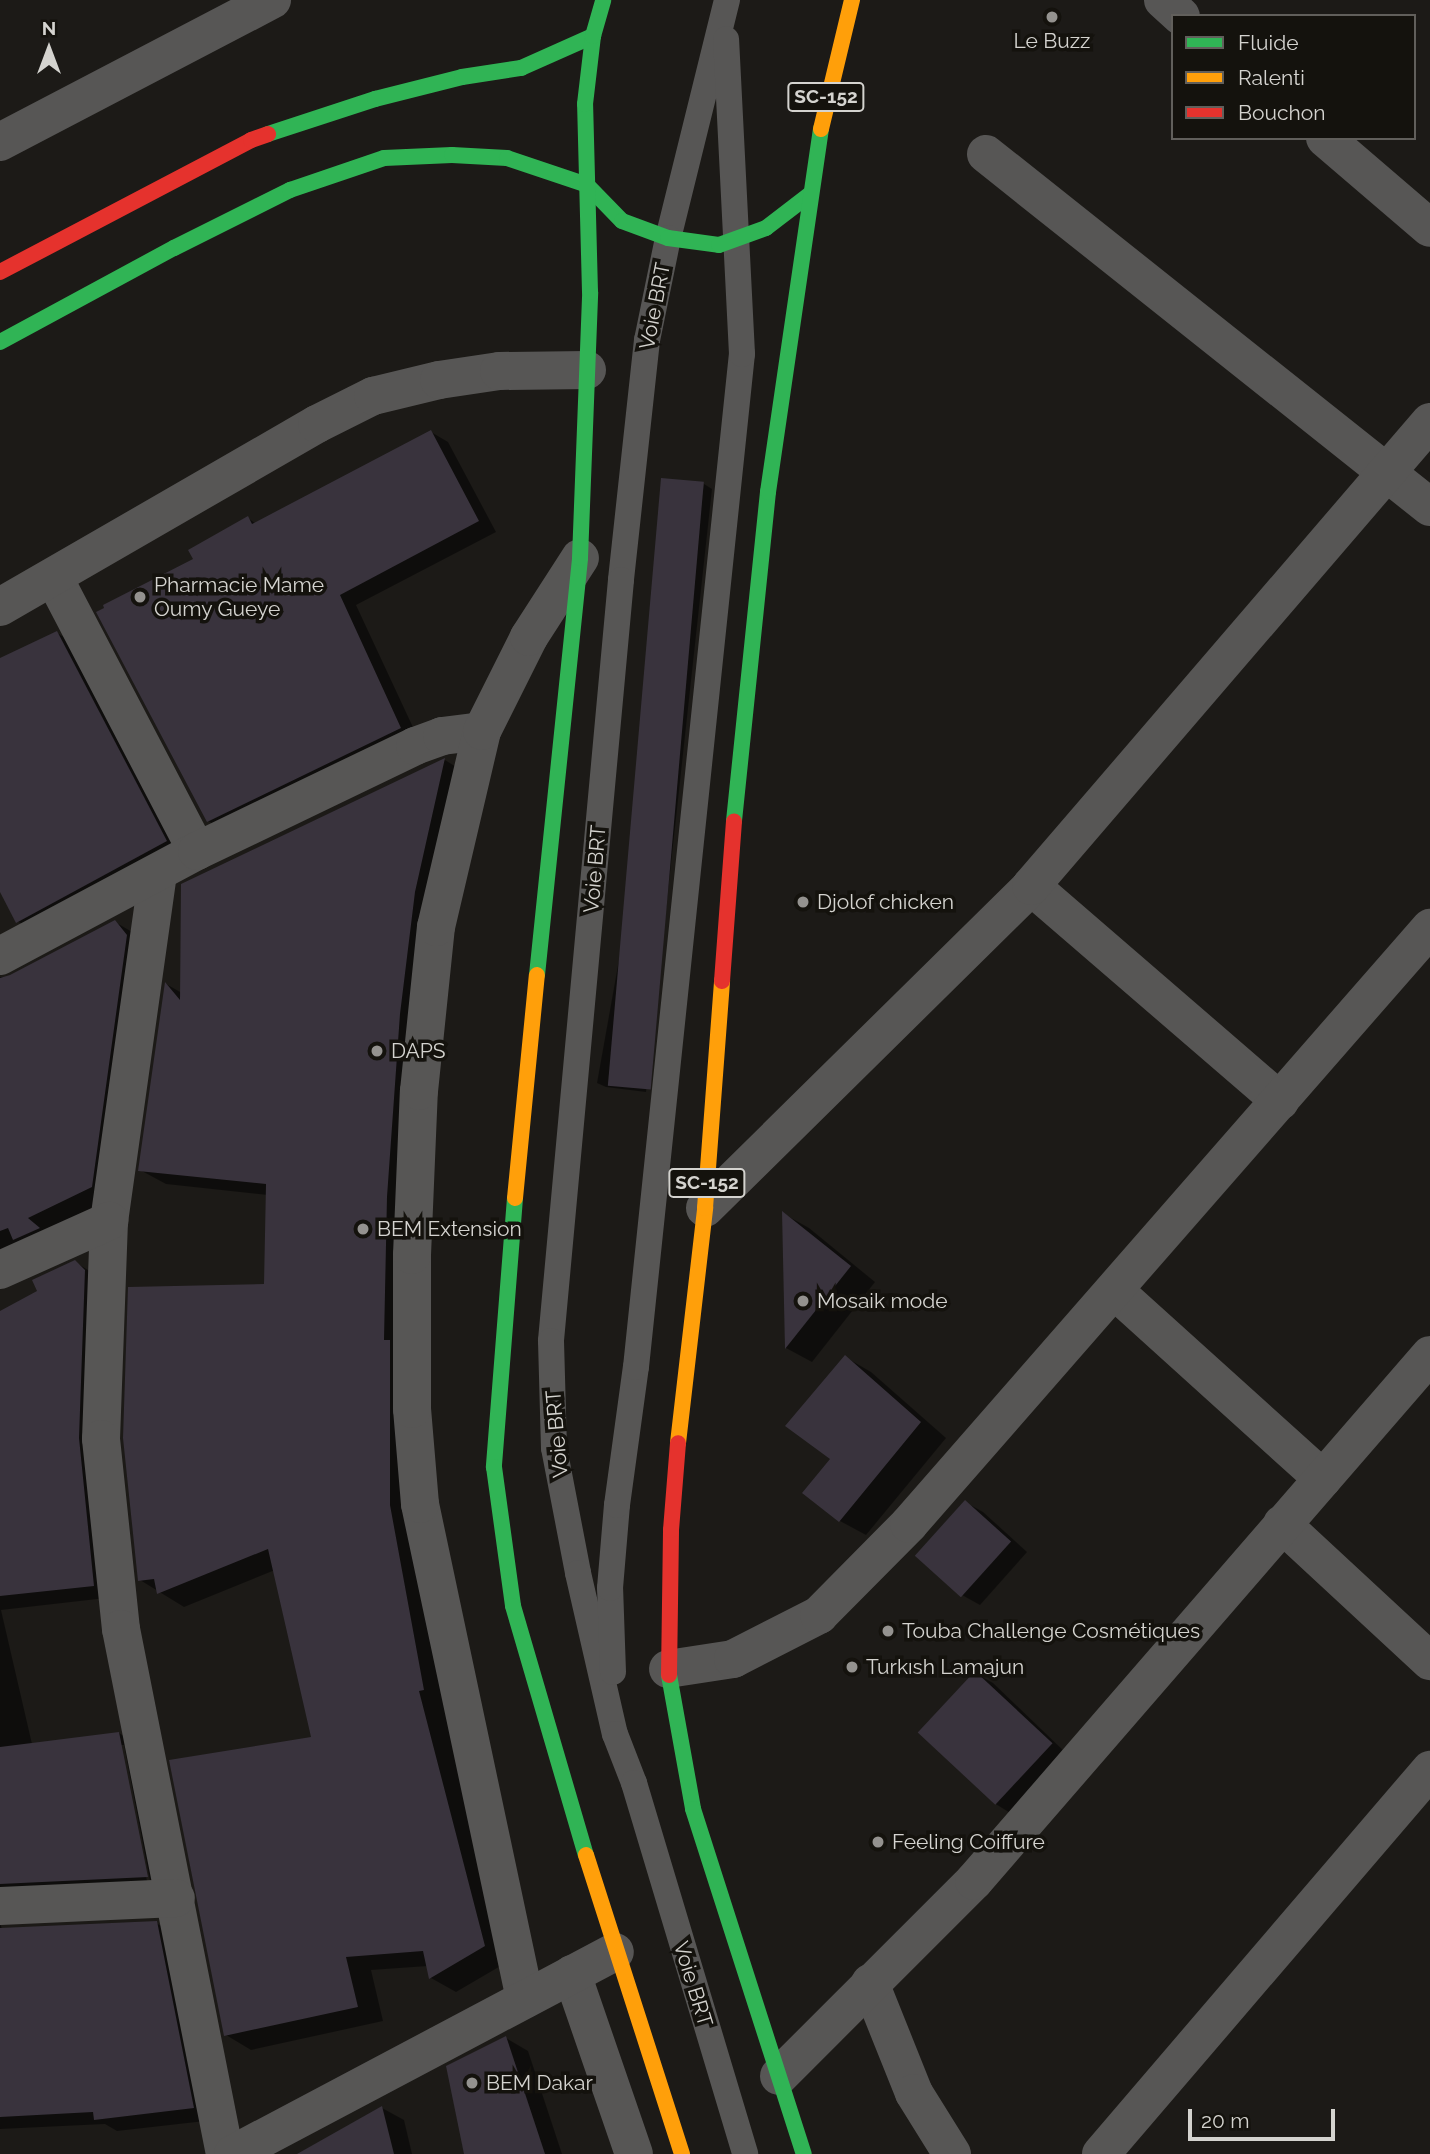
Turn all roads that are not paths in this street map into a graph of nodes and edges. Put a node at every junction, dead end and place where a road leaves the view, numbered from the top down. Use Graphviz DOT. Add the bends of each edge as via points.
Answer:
graph roads {
  1 [pos="272,0"];
  2 [pos="603,0"];
  3 [pos="852,0"];
  4 [pos="1163,0"];
  5 [pos="726,4"];
  6 [pos="1179,14"];
  7 [pos="593,36"];
  8 [pos="1327,140"];
  9 [pos="0,142"];
  10 [pos="986,154"];
  11 [pos="587,185"];
  12 [pos="809,195"];
  13 [pos="1430,228"];
  14 [pos="668,238"];
  15 [pos="734,239"];
  16 [pos="0,272"];
  17 [pos="0,342"];
  18 [pos="587,370"];
  19 [pos="1430,422"];
  20 [pos="1386,471"];
  21 [pos="1430,507"];
  22 [pos="580,558"];
  23 [pos="54,578"];
  24 [pos="0,607"];
  25 [pos="482,731"];
  26 [pos="197,851"];
  27 [pos="158,873"];
  28 [pos="1031,886"];
  29 [pos="1430,928"];
  30 [pos="0,956"];
  31 [pos="1280,1101"];
  32 [pos="705,1208"];
  33 [pos="109,1221"];
  34 [pos="0,1270"];
  35 [pos="1115,1292"];
  36 [pos="1430,1355"];
  37 [pos="1322,1479"];
  38 [pos="1282,1524"];
  39 [pos="1430,1661"];
  40 [pos="668,1669"];
  41 [pos="615,1734"];
  42 [pos="1430,1770"];
  43 [pos="176,1898"];
  44 [pos="0,1906"];
  45 [pos="615,1952"];
  46 [pos="572,1974"];
  47 [pos="870,1983"];
  48 [pos="525,1998"];
  49 [pos="779,2076"];
  50 [pos="225,2154"];
  51 [pos="233,2154"];
  52 [pos="634,2154"];
  53 [pos="682,2154"];
  54 [pos="745,2154"];
  55 [pos="804,2154"];
  56 [pos="952,2154"];
  57 [pos="1101,2154"];
  1 -- 9 [label="street"];
  2 -- 7 [label="main road"];
  3 -- 12 [label="main road, SC-152" via="827,93"];
  4 -- 6 [label="street"];
  5 -- 14 [label="lane, Voie BRT"];
  5 -- 15 [label="lane, Voie BRT"];
  7 -- 11 [label="main road" via="585,104"];
  7 -- 16 [label="main road" via="521,68 375,99 251,140"];
  8 -- 13 [label="street"];
  10 -- 20 [label="street"];
  11 -- 14 [label="main road" via="622,220"];
  11 -- 17 [label="main road" via="507,158 384,158 290,190"];
  11 -- 18 [label="main road"];
  12 -- 15 [label="main road" via="766,228"];
  12 -- 32 [label="main road, SC-152" via="750,653"];
  14 -- 15 [label="main road" via="719,245"];
  14 -- 41 [label="lane, Voie BRT" via="647,340 621,580 551,1340 554,1448"];
  15 -- 41 [label="lane, Voie BRT" via="742,354 636,1367 616,1519 610,1588"];
  18 -- 22 [label="main road"];
  18 -- 23 [label="street" via="499,371 373,396"];
  19 -- 20 [label="street"];
  20 -- 21 [label="street"];
  20 -- 28 [label="street"];
  22 -- 25 [label="street" via="529,638"];
  22 -- 45 [label="main road" via="505,1304 494,1467 513,1606"];
  23 -- 24 [label="street"];
  23 -- 26 [label="street"];
  25 -- 26 [label="street" via="442,736 415,746"];
  25 -- 48 [label="street" via="436,927 419,1091 411,1409 420,1504"];
  26 -- 27 [label="street"];
  27 -- 30 [label="street"];
  27 -- 33 [label="street"];
  28 -- 31 [label="street"];
  28 -- 32 [label="street"];
  29 -- 31 [label="street"];
  31 -- 35 [label="street"];
  32 -- 40 [label="main road, SC-152" via="672,1516"];
  33 -- 34 [label="street"];
  33 -- 43 [label="street" via="101,1439 121,1629"];
  35 -- 37 [label="street"];
  35 -- 40 [label="street" via="909,1524 819,1615 733,1658"];
  36 -- 37 [label="street"];
  37 -- 38 [label="street"];
  38 -- 39 [label="street"];
  38 -- 47 [label="street" via="974,1881"];
  40 -- 49 [label="main road, SC-152" via="693,1809"];
  41 -- 54 [label="lane, Voie BRT" via="634,1783"];
  42 -- 57 [label="street"];
  43 -- 44 [label="street"];
  43 -- 50 [label="street"];
  45 -- 46 [label="street"];
  45 -- 53 [label="main road"];
  46 -- 48 [label="street"];
  46 -- 52 [label="street"];
  47 -- 49 [label="street"];
  47 -- 56 [label="street" via="914,2093"];
  48 -- 51 [label="street"];
  49 -- 55 [label="main road, SC-152"];
}
